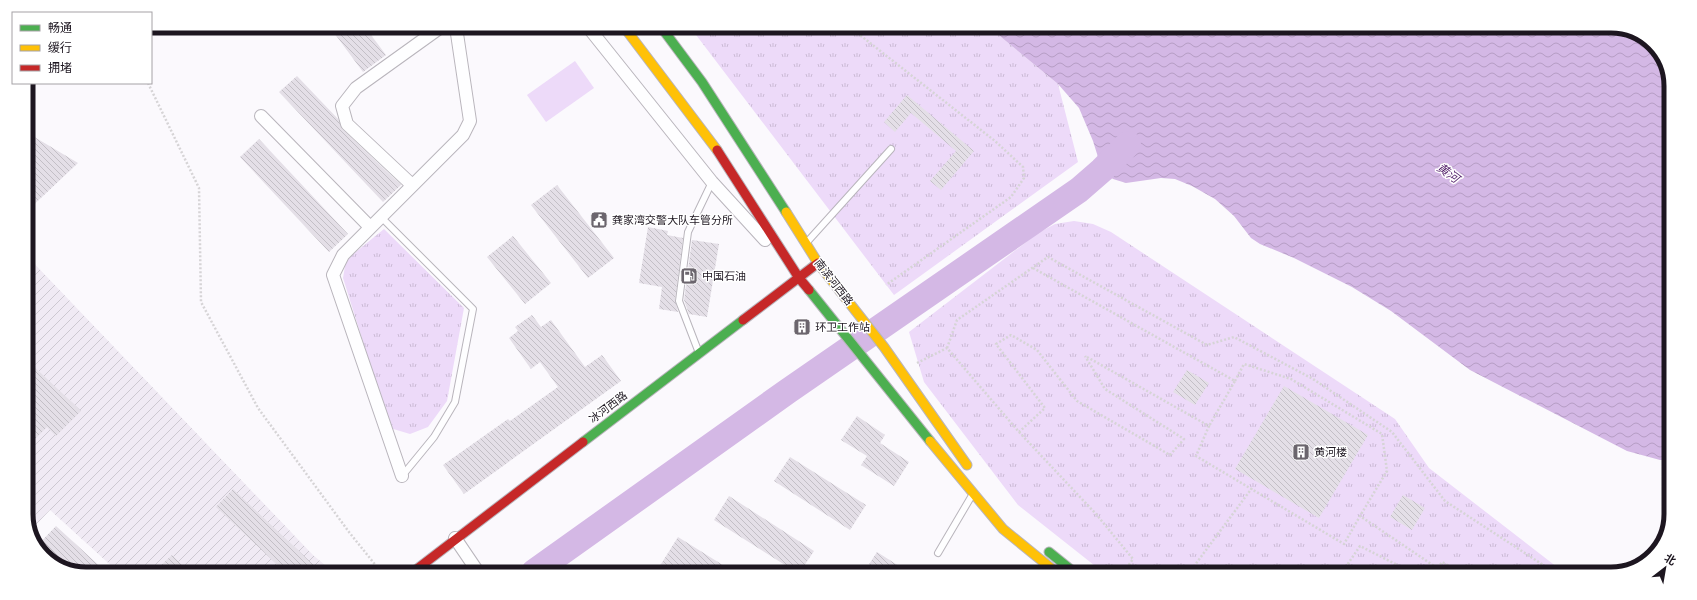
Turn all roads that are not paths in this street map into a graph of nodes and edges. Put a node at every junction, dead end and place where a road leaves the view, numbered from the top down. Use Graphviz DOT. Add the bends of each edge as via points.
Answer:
graph roads {
  1 [pos="432,33"];
  2 [pos="457,33"];
  3 [pos="593,33"];
  4 [pos="629,33"];
  5 [pos="665,33"];
  6 [pos="261,116"];
  7 [pos="891,149"];
  8 [pos="712,182"];
  9 [pos="411,184"];
  10 [pos="380,216"];
  11 [pos="370,227"];
  12 [pos="806,243"];
  13 [pos="818,263"];
  14 [pos="799,278"];
  15 [pos="699,354"];
  16 [pos="974,475"];
  17 [pos="402,476"];
  18 [pos="973,494"];
  19 [pos="455,538"];
  20 [pos="1040,545"];
  21 [pos="938,553"];
  22 [pos="419,567"];
  23 [pos="475,567"];
  24 [pos="1050,567"];
  25 [pos="1068,567"];
  1 -- 9 [label="street" via="356,88 342,106 347,124"];
  2 -- 9 [label="street" via="470,121 463,135"];
  3 -- 8 [label="street"];
  4 -- 14 [label="main road" via="713,144"];
  5 -- 12 [label="main road, 南滨河西路" via="702,82"];
  6 -- 11 [label="street"];
  7 -- 12 [label="lane"];
  8 -- 14 [label="street"];
  8 -- 15 [label="lane" via="688,232 679,301"];
  9 -- 10 [label="street"];
  10 -- 11 [label="street"];
  10 -- 17 [label="lane" via="473,309 455,402 434,437"];
  11 -- 17 [label="street" via="343,255 333,275"];
  12 -- 13 [label="main road, 南滨河西路"];
  13 -- 14 [label="main road, 冰河西路"];
  13 -- 16 [label="main road, 南滨河西路" via="857,310"];
  14 -- 15 [label="main road, 冰河西路"];
  14 -- 18 [label="main road"];
  15 -- 19 [label="main road, 冰河西路"];
  18 -- 21 [label="lane"];
  18 -- 24 [label="main road" via="1003,529"];
  19 -- 22 [label="main road, 冰河西路"];
  19 -- 23 [label="street"];
  20 -- 25 [label="main road"];
}
